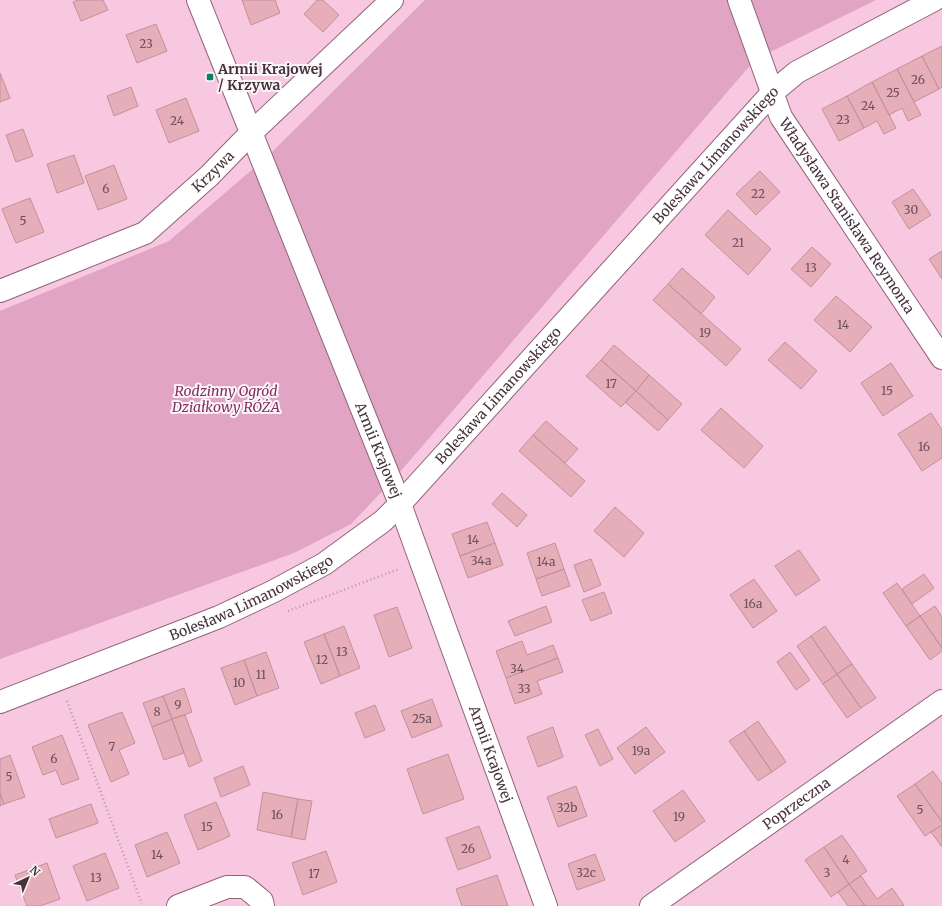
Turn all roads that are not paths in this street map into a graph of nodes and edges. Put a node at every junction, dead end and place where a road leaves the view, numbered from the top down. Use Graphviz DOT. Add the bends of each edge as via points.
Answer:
graph roads {
  1 [pos="198,0"];
  2 [pos="392,0"];
  3 [pos="739,0"];
  4 [pos="934,0"];
  5 [pos="772,92"];
  6 [pos="251,133"];
  7 [pos="0,291"];
  8 [pos="942,358"];
  9 [pos="400,504"];
  10 [pos="942,701"];
  11 [pos="0,702"];
  12 [pos="178,906"];
  13 [pos="264,906"];
  14 [pos="546,906"];
  15 [pos="651,906"];
  1 -- 6 [label="street, Armii Krajowej"];
  2 -- 6 [label="street, Krzywa"];
  3 -- 5 [label="street, Władysława Stanisława Reymonta"];
  4 -- 5 [label="street, Bolesława Limanowskiego" via="797,72"];
  5 -- 8 [label="street, Władysława Stanisława Reymonta" via="781,117"];
  5 -- 9 [label="street, Bolesława Limanowskiego"];
  6 -- 7 [label="street, Krzywa" via="209,176 145,233"];
  6 -- 9 [label="street, Armii Krajowej"];
  9 -- 11 [label="street, Bolesława Limanowskiego" via="383,521 324,564 272,592 219,617"];
  9 -- 14 [label="street, Armii Krajowej"];
  10 -- 15 [label="street, Poprzeczna"];
  12 -- 13 [label="street" via="227,887 245,887 262,901"];
}
